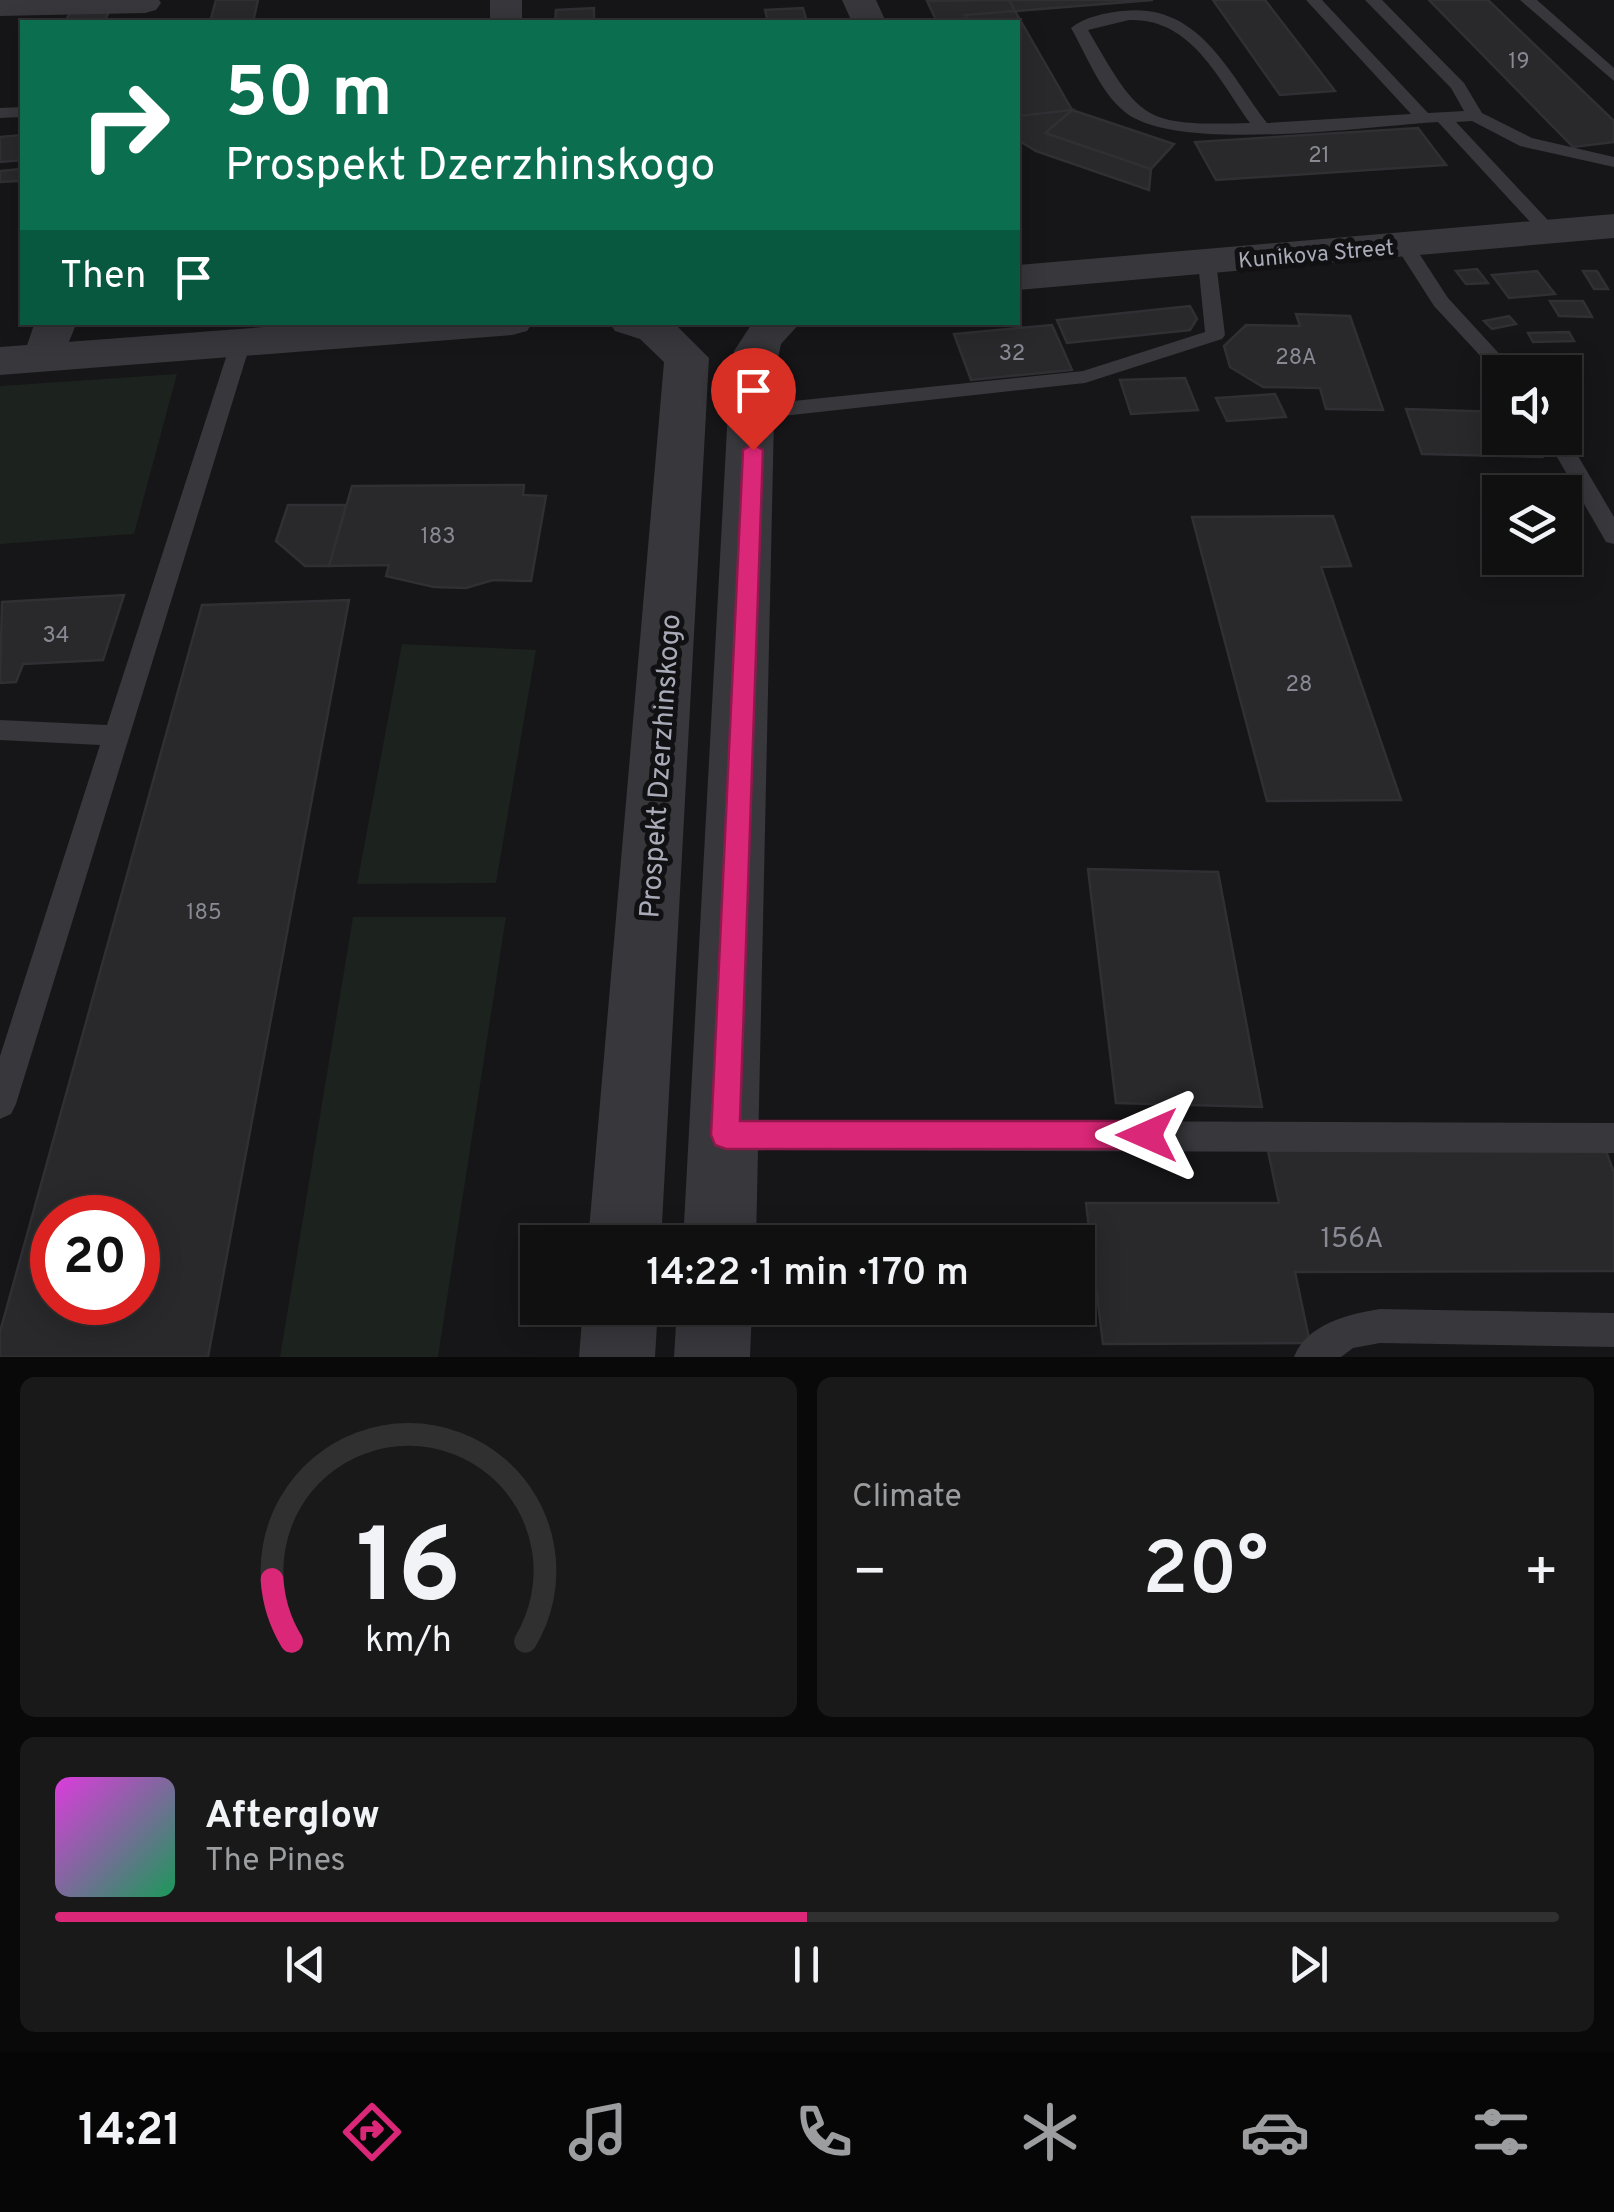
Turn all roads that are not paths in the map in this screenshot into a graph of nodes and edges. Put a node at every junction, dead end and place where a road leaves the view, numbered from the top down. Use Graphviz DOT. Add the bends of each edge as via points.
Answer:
graph roads {
  1 [pos="1314,0"];
  2 [pos="1373,0"];
  3 [pos="1528,0"];
  4 [pos="0,6"];
  5 [pos="143,8"];
  6 [pos="1614,76"];
  7 [pos="1475,116"];
  8 [pos="1433,117"];
  9 [pos="1262,128"];
  10 [pos="1614,162"];
  11 [pos="1614,226"];
  12 [pos="1550,232"];
  13 [pos="1404,245"];
  14 [pos="1206,262"];
  15 [pos="1020,266"];
  16 [pos="1070,274"];
  17 [pos="1020,278"];
  18 [pos="476,325"];
  19 [pos="640,325"];
  20 [pos="732,336"];
  21 [pos="50,340"];
  22 [pos="240,345"];
  23 [pos="1490,355"];
  24 [pos="0,360"];
  25 [pos="754,412"];
  26 [pos="1567,455"];
  27 [pos="1614,535"];
  28 [pos="0,730"];
  29 [pos="116,736"];
  30 [pos="0,1104"];
  31 [pos="726,1135"];
  32 [pos="1614,1138"];
  33 [pos="627,1225"];
  34 [pos="720,1225"];
  35 [pos="619,1325"];
  36 [pos="714,1325"];
  37 [pos="1614,1330"];
  38 [pos="617,1357"];
  39 [pos="712,1357"];
  40 [pos="1310,1357"];
  1 -- 8 [label="lane"];
  2 -- 7 [label="lane" via="1458,86"];
  3 -- 6 [label="lane"];
  4 -- 5 [label="street"];
  7 -- 8 [label="lane"];
  7 -- 10 [label="lane" via="1526,142"];
  8 -- 9 [label="lane"];
  8 -- 12 [label="lane"];
  9 -- 9 [label="lane" via="1182,25 1158,16 1080,28 1120,99 1136,113 1166,126"];
  11 -- 12 [label="street, Kunikova Street"];
  12 -- 13 [label="street, Kunikova Street"];
  13 -- 14 [label="street, Kunikova Street"];
  13 -- 23 [label="lane" via="1441,302"];
  14 -- 16 [label="street, Kunikova Street"];
  14 -- 25 [label="lane" via="1216,335 1085,377"];
  15 -- 16 [label="street"];
  16 -- 17 [label="street, Kunikova Street"];
  18 -- 22 [label="street"];
  19 -- 20 [label="street"];
  20 -- 25 [label="street"];
  20 -- 33 [label="street, Prospekt Dzerzhinskogo"];
  21 -- 22 [label="street"];
  21 -- 24 [label="street"];
  22 -- 29 [label="lane"];
  25 -- 31 [label="street"];
  26 -- 27 [label="lane"];
  28 -- 29 [label="lane"];
  29 -- 30 [label="lane"];
  31 -- 32 [label="lane"];
  31 -- 34 [label="street"];
  35 -- 38 [label="street"];
  36 -- 39 [label="street"];
  37 -- 40 [label="lane" via="1380,1326 1346,1332"];
}
